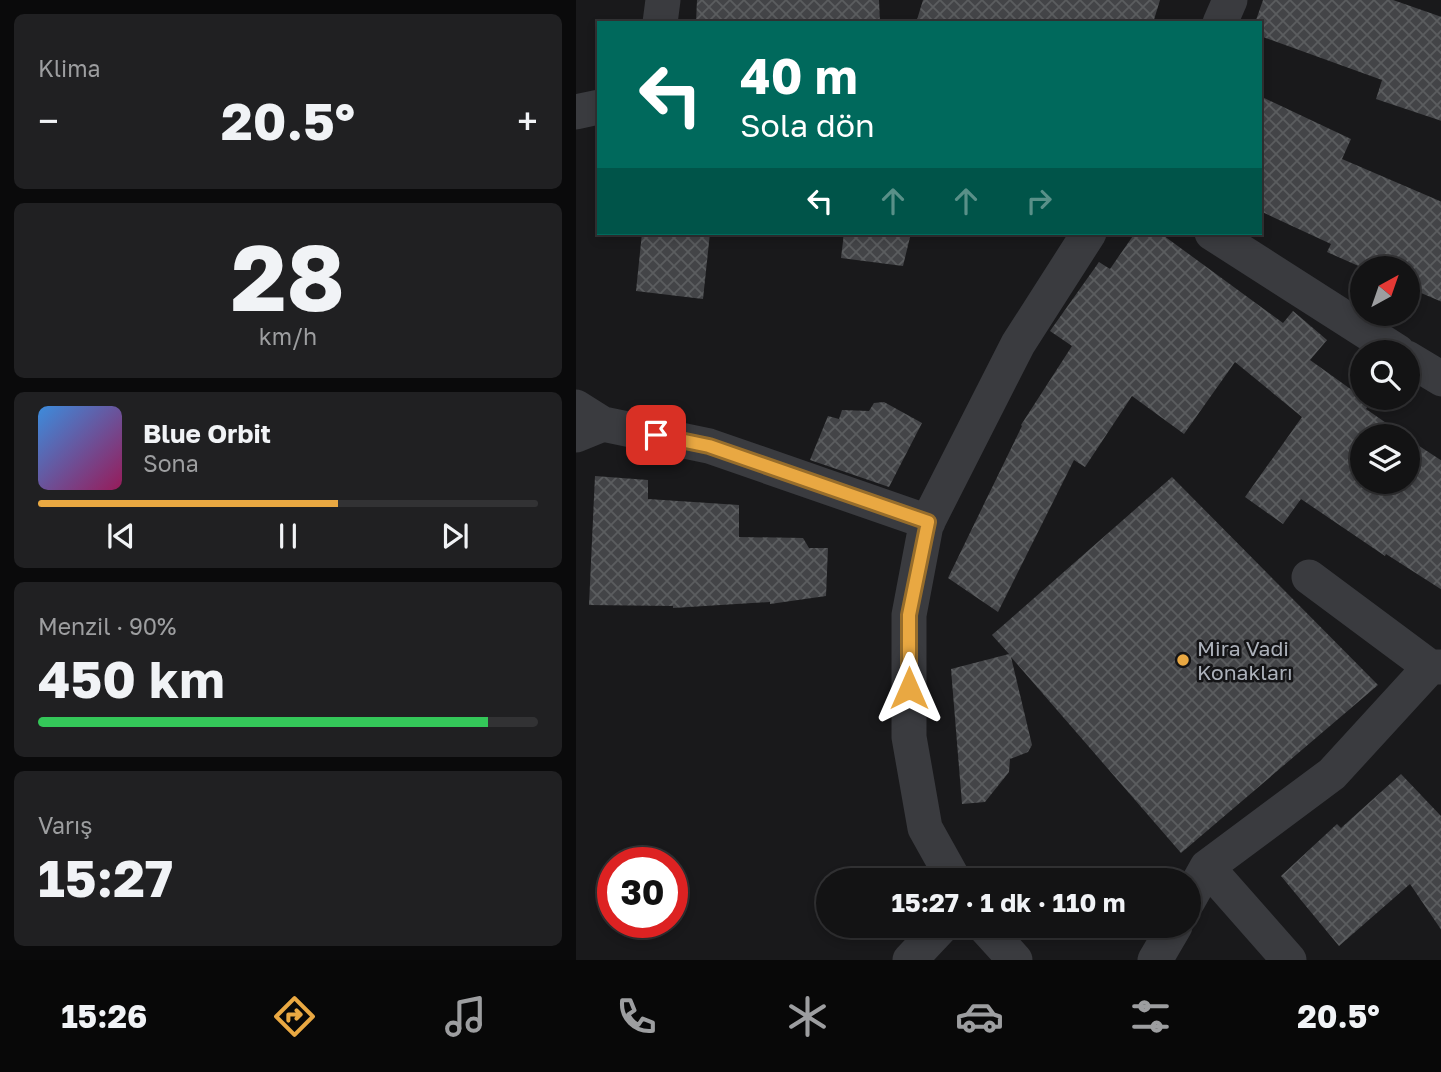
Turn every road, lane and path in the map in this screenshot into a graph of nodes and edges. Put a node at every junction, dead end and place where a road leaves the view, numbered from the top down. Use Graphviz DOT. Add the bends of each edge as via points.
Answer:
graph roads {
  1 [pos="663,0"];
  2 [pos="1230,0"];
  3 [pos="660,21"];
  4 [pos="1221,21"];
  5 [pos="1088,235"];
  6 [pos="1215,235"];
  7 [pos="1379,340"];
  8 [pos="1420,366"];
  9 [pos="1441,379"];
  10 [pos="585,422"];
  11 [pos="928,522"];
  12 [pos="1309,577"];
  13 [pos="1436,667"];
  14 [pos="1207,867"];
  15 [pos="947,868"];
  16 [pos="1201,878"];
  17 [pos="931,938"];
  18 [pos="995,938"];
  19 [pos="1168,938"];
  20 [pos="910,960"];
  21 [pos="1015,960"];
  22 [pos="1155,960"];
  23 [pos="1289,960"];
  1 -- 3 [label="street"];
  2 -- 4 [label="street"];
  5 -- 11 [label="street" via="1018,344"];
  6 -- 7 [label="street"];
  8 -- 9 [label="street"];
  10 -- 11 [label="street" via="709,446"];
  11 -- 15 [label="street" via="909,615 908,737 925,828"];
  12 -- 13 [label="street"];
  13 -- 14 [label="street" via="1332,775"];
  14 -- 16 [label="street"];
  14 -- 23 [label="street"];
  17 -- 20 [label="street"];
  18 -- 21 [label="street"];
  19 -- 22 [label="street"];
}
